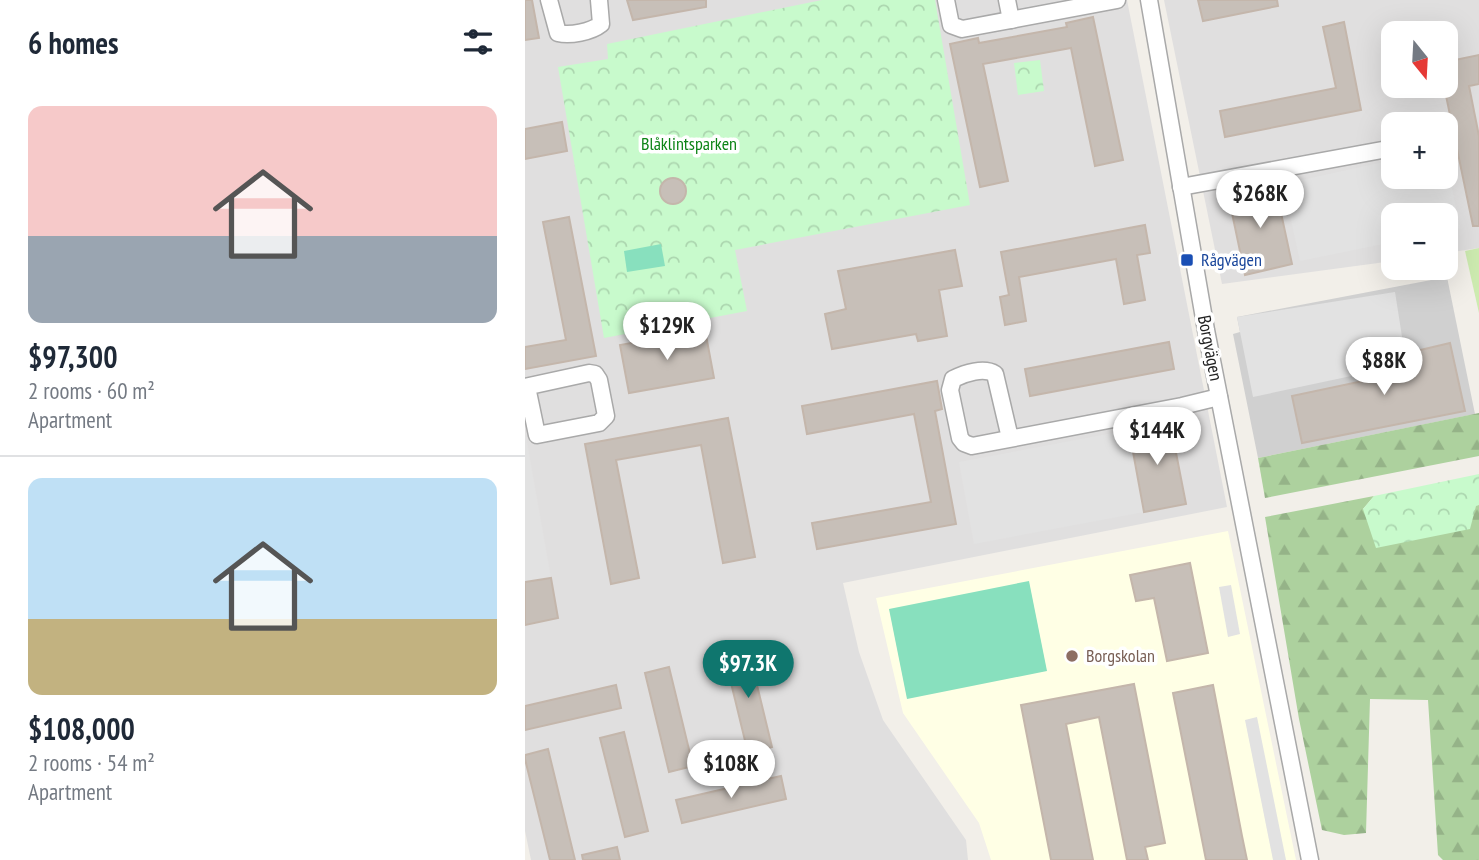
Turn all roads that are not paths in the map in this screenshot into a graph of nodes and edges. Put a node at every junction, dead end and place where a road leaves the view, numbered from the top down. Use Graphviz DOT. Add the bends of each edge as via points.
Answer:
graph roads {
  1 [pos="549,0"];
  2 [pos="599,0"];
  3 [pos="946,0"];
  4 [pos="1007,0"];
  5 [pos="1117,0"];
  6 [pos="1149,0"];
  7 [pos="1011,20"];
  8 [pos="1381,150"];
  9 [pos="1181,187"];
  10 [pos="526,387"];
  11 [pos="1219,397"];
  12 [pos="1010,438"];
  13 [pos="1310,860"];
  1 -- 2 [label="street" via="554,26 563,35 601,24"];
  3 -- 7 [label="street" via="951,25 956,28"];
  4 -- 7 [label="street"];
  5 -- 7 [label="street"];
  6 -- 9 [label="street, Borgvägen"];
  8 -- 9 [label="street"];
  9 -- 11 [label="street, Borgvägen"];
  10 -- 10 [label="street" via="537,435 599,423 606,415 595,374"];
  11 -- 12 [label="street"];
  11 -- 13 [label="street, Borgvägen"];
  12 -- 12 [label="street" via="995,374 982,370 953,379 950,390 964,443 972,446"];
}
